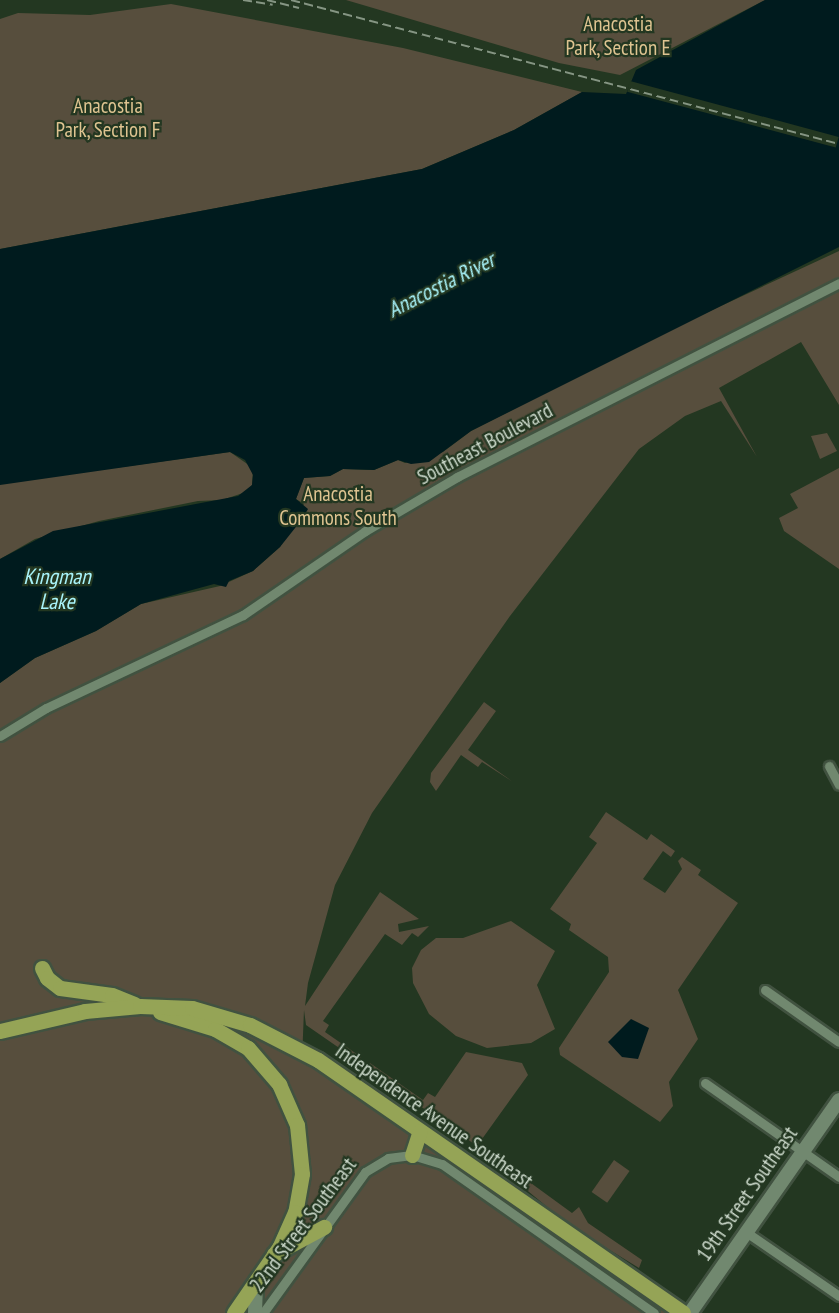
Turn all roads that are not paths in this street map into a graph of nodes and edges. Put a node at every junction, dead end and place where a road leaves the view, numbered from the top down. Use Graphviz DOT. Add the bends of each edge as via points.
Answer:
graph roads {
  1 [pos="839,283"];
  2 [pos="0,736"];
  3 [pos="829,765"];
  4 [pos="839,785"];
  5 [pos="42,968"];
  6 [pos="765,990"];
  7 [pos="140,1006"];
  8 [pos="191,1014"];
  9 [pos="0,1031"];
  10 [pos="839,1042"];
  11 [pos="260,1060"];
  12 [pos="705,1083"];
  13 [pos="839,1100"];
  14 [pos="420,1131"];
  15 [pos="803,1152"];
  16 [pos="412,1155"];
  17 [pos="839,1177"];
  18 [pos="486,1187"];
  19 [pos="324,1227"];
  20 [pos="746,1232"];
  21 [pos="576,1249"];
  22 [pos="274,1254"];
  23 [pos="256,1281"];
  24 [pos="839,1296"];
  25 [pos="238,1311"];
  26 [pos="255,1313"];
  27 [pos="263,1313"];
  28 [pos="654,1313"];
  29 [pos="683,1313"];
  30 [pos="690,1313"];
  1 -- 2 [label="street, Southeast Boulevard" via="457,477 365,531 243,615 55,704"];
  3 -- 4 [label="street"];
  5 -- 7 [label="main road" via="60,988 112,995"];
  6 -- 10 [label="street"];
  7 -- 8 [label="main road, Independence Avenue Southeast"];
  7 -- 9 [label="main road, Independence Avenue Southeast" via="85,1011"];
  8 -- 11 [label="main road, Independence Avenue Southeast" via="230,1036"];
  8 -- 14 [label="main road, Independence Avenue Southeast" via="232,1018 275,1036 318,1060"];
  11 -- 22 [label="main road, 22nd Street Southeast" via="291,1108 302,1154 298,1201"];
  12 -- 15 [label="street"];
  13 -- 15 [label="main road, 19th Street Southeast"];
  14 -- 16 [label="main road"];
  14 -- 18 [label="main road, Independence Avenue Southeast"];
  15 -- 17 [label="street"];
  15 -- 20 [label="main road, 19th Street Southeast"];
  16 -- 18 [label="street, Independence Avenue Southeast" via="437,1161"];
  16 -- 19 [label="street, 22nd Street Southeast" via="388,1158 370,1168"];
  18 -- 21 [label="main road, Independence Avenue Southeast"];
  19 -- 22 [label="main road"];
  19 -- 27 [label="street, 22nd Street Southeast"];
  20 -- 24 [label="street"];
  20 -- 30 [label="main road, 19th Street Southeast"];
  21 -- 28 [label="street, Independence Avenue Southeast"];
  21 -- 29 [label="main road, Independence Avenue Southeast"];
  22 -- 23 [label="main road, 22nd Street Southeast"];
  23 -- 25 [label="main road, 22nd Street Southeast"];
  23 -- 26 [label="main road"];
}
